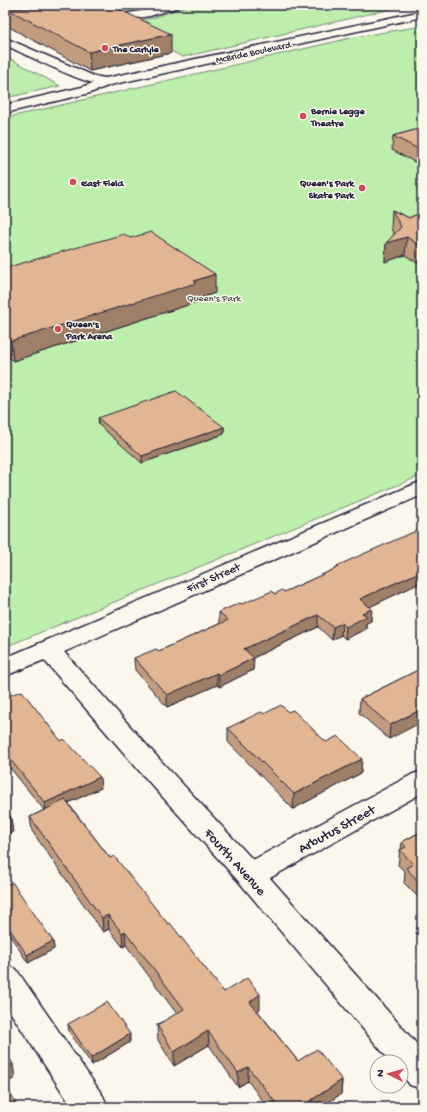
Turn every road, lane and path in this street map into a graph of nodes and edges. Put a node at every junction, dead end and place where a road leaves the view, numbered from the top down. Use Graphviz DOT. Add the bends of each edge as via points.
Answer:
graph roads {
  1 [pos="174,5"];
  2 [pos="422,14"];
  3 [pos="422,19"];
  4 [pos="91,21"];
  5 [pos="48,22"];
  6 [pos="5,23"];
  7 [pos="422,24"];
  8 [pos="369,26"];
  9 [pos="5,41"];
  10 [pos="54,64"];
  11 [pos="106,82"];
  12 [pos="86,90"];
  13 [pos="5,109"];
  14 [pos="422,487"];
  15 [pos="48,649"];
  16 [pos="5,668"];
  17 [pos="422,781"];
  18 [pos="250,875"];
  19 [pos="5,978"];
  20 [pos="422,1074"];
  21 [pos="91,1107"];
  1 -- 4 [label="street" via="134,16"];
  2 -- 8 [label="street, McBride Boulevard"];
  3 -- 8 [label="street"];
  5 -- 6 [label="street"];
  7 -- 12 [label="street, McBride Boulevard" via="345,36 113,88"];
  8 -- 11 [label="street, McBride Boulevard"];
  9 -- 10 [label="street"];
  10 -- 11 [label="street" via="91,79"];
  10 -- 12 [label="street"];
  11 -- 12 [label="street, McBride Boulevard"];
  12 -- 13 [label="street, McBride Boulevard"];
  14 -- 15 [label="street, First Street"];
  15 -- 16 [label="street, First Street"];
  15 -- 18 [label="street, Fourth Avenue" via="151,768"];
  17 -- 18 [label="street, Arbutus Street"];
  18 -- 20 [label="street, Fourth Avenue"];
  19 -- 21 [label="street"];
}
